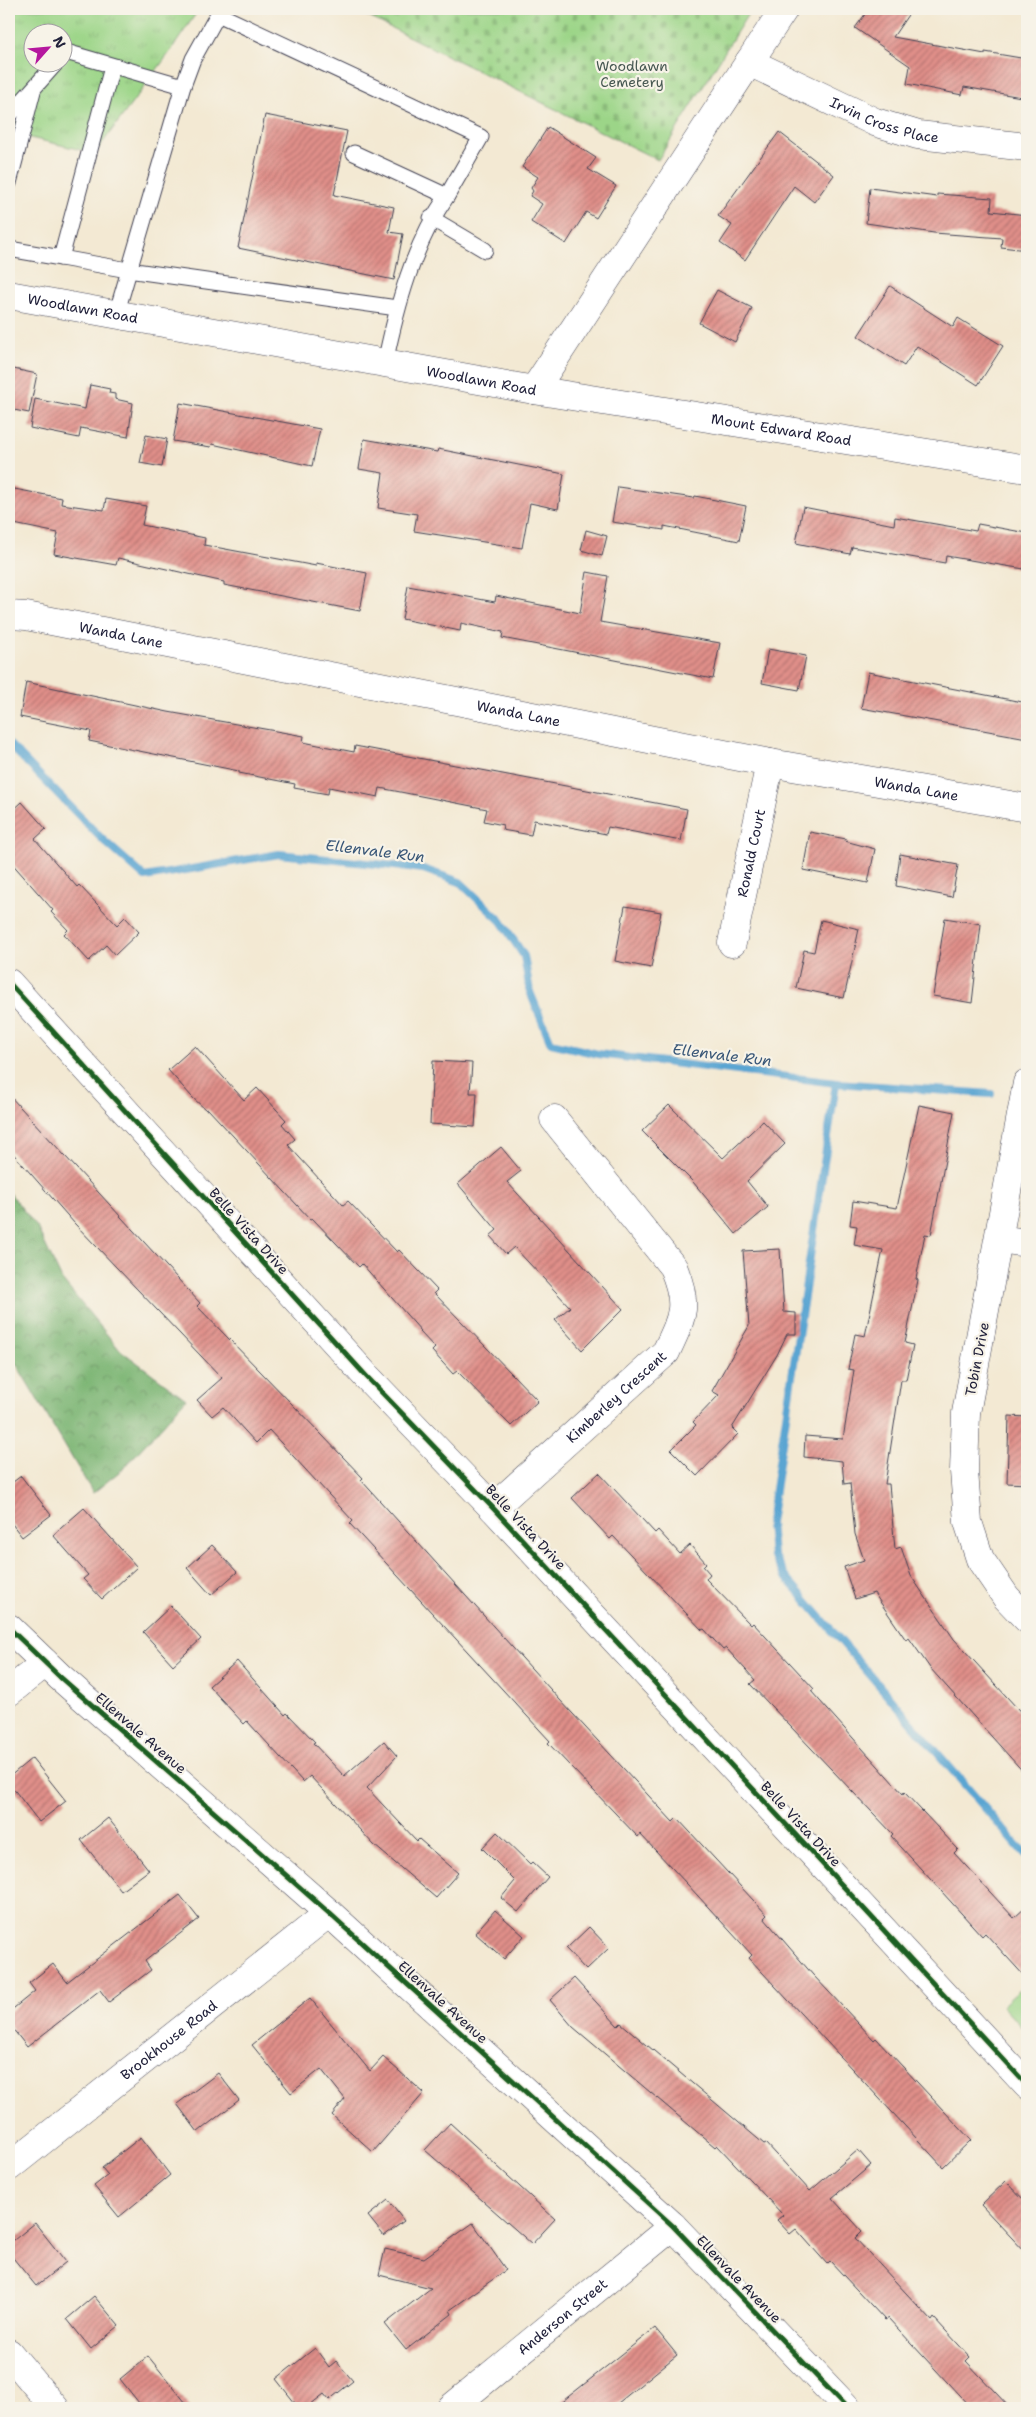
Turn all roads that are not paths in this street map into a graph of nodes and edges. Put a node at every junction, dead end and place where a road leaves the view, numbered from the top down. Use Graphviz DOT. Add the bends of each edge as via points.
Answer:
graph roads {
  1 [pos="784,9"];
  2 [pos="72,54"];
  3 [pos="749,62"];
  4 [pos="112,67"];
  5 [pos="49,72"];
  6 [pos="183,86"];
  7 [pos="33,91"];
  8 [pos="9,116"];
  9 [pos="1027,147"];
  10 [pos="354,153"];
  11 [pos="9,183"];
  12 [pos="447,196"];
  13 [pos="431,218"];
  14 [pos="9,248"];
  15 [pos="485,250"];
  16 [pos="61,258"];
  17 [pos="128,270"];
  18 [pos="9,294"];
  19 [pos="397,308"];
  20 [pos="116,314"];
  21 [pos="385,363"];
  22 [pos="534,390"];
  23 [pos="1027,468"];
  24 [pos="9,614"];
  25 [pos="770,763"];
  26 [pos="1027,808"];
  27 [pos="732,943"];
  28 [pos="9,983"];
  29 [pos="1027,1083"];
  30 [pos="554,1119"];
  31 [pos="999,1239"];
  32 [pos="1027,1244"];
  33 [pos="493,1508"];
  34 [pos="1027,1619"];
  35 [pos="9,1628"];
  36 [pos="45,1663"];
  37 [pos="9,1692"];
  38 [pos="329,1913"];
  39 [pos="1027,2085"];
  40 [pos="9,2167"];
  41 [pos="673,2226"];
  42 [pos="9,2353"];
  43 [pos="55,2408"];
  44 [pos="451,2408"];
  45 [pos="847,2408"];
  1 -- 3 [label="street, Woodlawn Road"];
  2 -- 4 [label="lane"];
  3 -- 9 [label="street, Irvin Cross Place" via="875,122 918,135"];
  3 -- 22 [label="street, Woodlawn Road"];
  4 -- 6 [label="lane"];
  4 -- 16 [label="lane"];
  5 -- 7 [label="lane"];
  6 -- 12 [label="lane" via="193,59 218,14 481,138"];
  6 -- 17 [label="lane"];
  7 -- 8 [label="lane"];
  7 -- 11 [label="lane"];
  10 -- 12 [label="lane"];
  12 -- 13 [label="lane"];
  13 -- 15 [label="lane"];
  13 -- 19 [label="lane"];
  14 -- 16 [label="lane"];
  16 -- 17 [label="lane"];
  17 -- 19 [label="lane"];
  17 -- 20 [label="lane"];
  18 -- 20 [label="street, Woodlawn Road"];
  19 -- 21 [label="lane"];
  20 -- 21 [label="street, Woodlawn Road"];
  21 -- 22 [label="street, Woodlawn Road"];
  22 -- 23 [label="street, Mount Edward Road"];
  24 -- 25 [label="street, Wanda Lane"];
  25 -- 26 [label="street, Wanda Lane"];
  25 -- 27 [label="street, Ronald Court"];
  28 -- 33 [label="street, Belle Vista Drive" via="367,1377"];
  29 -- 31 [label="street, Tobin Drive"];
  30 -- 33 [label="street, Kimberley Crescent" via="673,1268 684,1306 666,1352"];
  31 -- 32 [label="street"];
  31 -- 34 [label="street, Tobin Drive" via="966,1413 964,1471 968,1522 980,1558 1006,1597"];
  33 -- 39 [label="street, Belle Vista Drive"];
  35 -- 36 [label="street, Ellenvale Avenue"];
  36 -- 37 [label="street"];
  36 -- 38 [label="street, Ellenvale Avenue"];
  38 -- 40 [label="street, Brookhouse Road"];
  38 -- 41 [label="street, Ellenvale Avenue"];
  41 -- 44 [label="street, Anderson Street"];
  41 -- 45 [label="street, Ellenvale Avenue"];
  42 -- 43 [label="street"];
}
